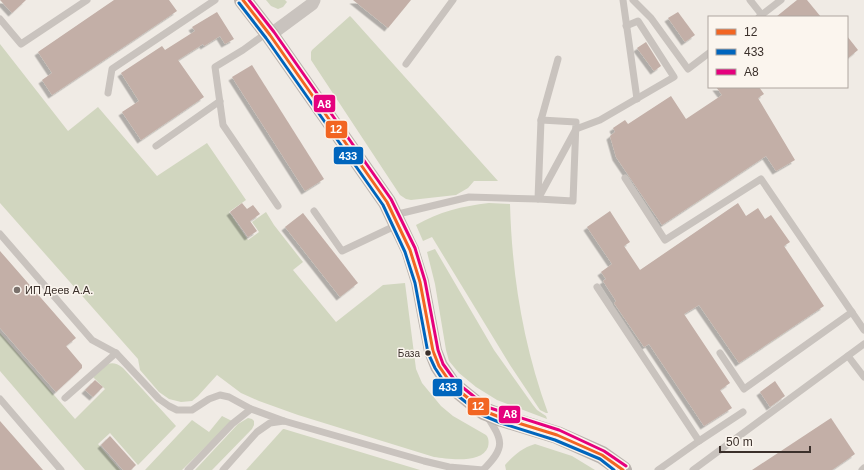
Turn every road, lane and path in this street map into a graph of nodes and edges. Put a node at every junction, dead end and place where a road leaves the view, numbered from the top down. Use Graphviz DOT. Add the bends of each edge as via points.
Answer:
graph roads {
  1 [pos="87,0"];
  2 [pos="215,0"];
  3 [pos="243,0"];
  4 [pos="314,0"];
  5 [pos="453,0"];
  6 [pos="624,0"];
  7 [pos="633,0"];
  8 [pos="750,0"];
  9 [pos="781,0"];
  10 [pos="760,16"];
  11 [pos="0,19"];
  12 [pos="626,26"];
  13 [pos="269,34"];
  14 [pos="708,54"];
  15 [pos="558,59"];
  16 [pos="406,64"];
  17 [pos="108,93"];
  18 [pos="637,99"];
  19 [pos="220,101"];
  20 [pos="541,120"];
  21 [pos="576,129"];
  22 [pos="156,146"];
  23 [pos="625,178"];
  24 [pos="538,199"];
  25 [pos="278,206"];
  26 [pos="314,211"];
  27 [pos="396,220"];
  28 [pos="0,234"];
  29 [pos="597,287"];
  30 [pos="852,312"];
  31 [pos="864,330"];
  32 [pos="864,344"];
  33 [pos="116,352"];
  34 [pos="720,353"];
  35 [pos="848,356"];
  36 [pos="864,377"];
  37 [pos="65,398"];
  38 [pos="0,399"];
  39 [pos="252,409"];
  40 [pos="484,411"];
  41 [pos="743,412"];
  42 [pos="284,421"];
  43 [pos="699,441"];
  44 [pos="701,468"];
  45 [pos="61,470"];
  46 [pos="188,470"];
  47 [pos="223,470"];
  48 [pos="483,470"];
  49 [pos="623,470"];
  50 [pos="658,470"];
  51 [pos="693,470"];
  1 -- 11 [label="lane" via="21,44"];
  2 -- 17 [label="lane" via="112,69"];
  3 -- 13 [label="main road"];
  4 -- 13 [label="street"];
  5 -- 16 [label="lane"];
  6 -- 12 [label="lane"];
  7 -- 14 [label="lane" via="651,18 688,69"];
  8 -- 10 [label="lane"];
  9 -- 10 [label="lane"];
  12 -- 18 [label="lane"];
  12 -- 18 [label="lane" via="638,21 674,77"];
  13 -- 19 [label="lane" via="215,67"];
  13 -- 27 [label="main road" via="387,202"];
  15 -- 20 [label="lane"];
  18 -- 21 [label="lane" via="600,120"];
  19 -- 22 [label="lane"];
  19 -- 25 [label="lane" via="223,125"];
  20 -- 21 [label="lane" via="576,122"];
  20 -- 24 [label="lane"];
  21 -- 24 [label="lane"];
  21 -- 24 [label="lane" via="573,201"];
  23 -- 30 [label="lane" via="665,240 761,179"];
  24 -- 27 [label="lane" via="469,197"];
  26 -- 27 [label="lane" via="342,251"];
  27 -- 40 [label="main road" via="410,250 420,282 433,351 439,366 452,385"];
  28 -- 33 [label="lane" via="92,340"];
  29 -- 43 [label="lane"];
  30 -- 31 [label="lane"];
  30 -- 34 [label="lane" via="744,389"];
  32 -- 35 [label="lane"];
  33 -- 37 [label="lane"];
  33 -- 39 [label="lane" via="159,398 177,410 192,410 220,395"];
  35 -- 36 [label="lane"];
  35 -- 44 [label="lane"];
  38 -- 45 [label="lane"];
  39 -- 42 [label="lane"];
  39 -- 46 [label="lane" via="232,424"];
  40 -- 48 [label="lane" via="497,430 500,446 495,459"];
  40 -- 49 [label="main road" via="557,435 602,455"];
  41 -- 43 [label="lane"];
  42 -- 47 [label="lane" via="270,424 256,432"];
  42 -- 48 [label="lane" via="424,461 449,467"];
  43 -- 50 [label="lane"];
  44 -- 51 [label="lane"];
}
